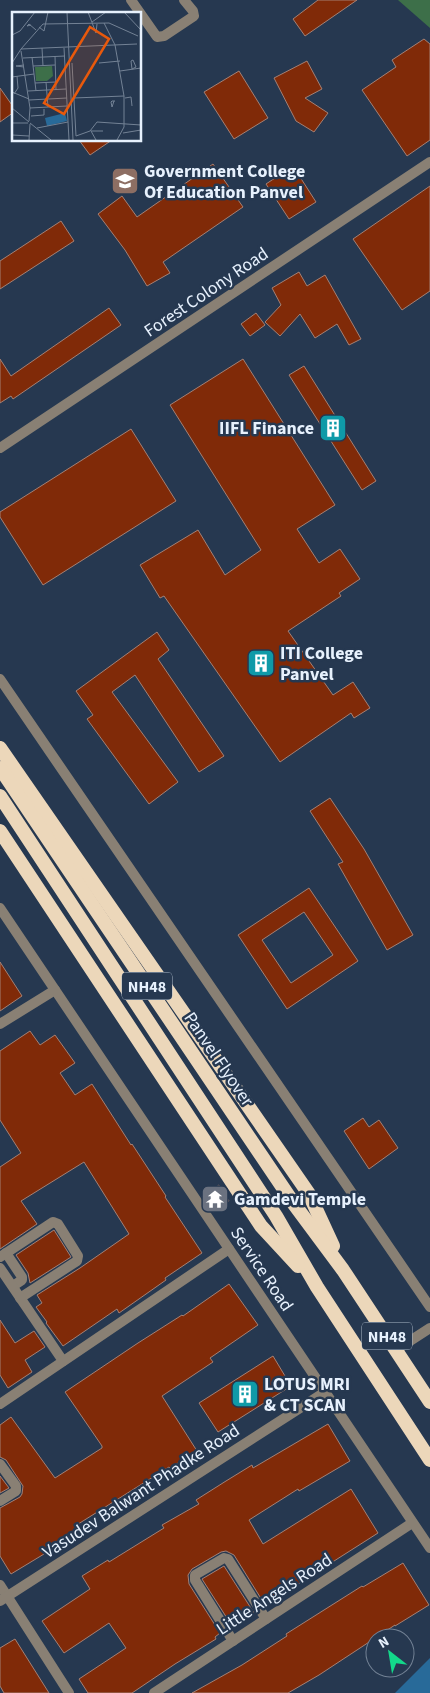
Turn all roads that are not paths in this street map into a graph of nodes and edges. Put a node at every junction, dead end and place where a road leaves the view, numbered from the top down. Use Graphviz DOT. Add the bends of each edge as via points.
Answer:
graph roads {
  1 [pos="131,0"];
  2 [pos="184,0"];
  3 [pos="139,12"];
  4 [pos="141,14"];
  5 [pos="430,162"];
  6 [pos="0,448"];
  7 [pos="0,680"];
  8 [pos="0,748"];
  9 [pos="0,768"];
  10 [pos="0,796"];
  11 [pos="0,831"];
  12 [pos="0,908"];
  13 [pos="55,990"];
  14 [pos="0,1024"];
  15 [pos="229,1249"];
  16 [pos="3,1255"];
  17 [pos="0,1268"];
  18 [pos="343,1270"];
  19 [pos="12,1286"];
  20 [pos="317,1287"];
  21 [pos="20,1298"];
  22 [pos="430,1307"];
  23 [pos="430,1328"];
  24 [pos="396,1350"];
  25 [pos="63,1361"];
  26 [pos="325,1392"];
  27 [pos="430,1402"];
  28 [pos="0,1404"];
  29 [pos="430,1460"];
  30 [pos="0,1464"];
  31 [pos="0,1501"];
  32 [pos="412,1522"];
  33 [pos="430,1548"];
  34 [pos="0,1585"];
  35 [pos="3,1598"];
  36 [pos="266,1619"];
  37 [pos="233,1641"];
  38 [pos="70,1693"];
  39 [pos="154,1693"];
  1 -- 3 [label="street"];
  2 -- 4 [label="street" via="194,16 164,36 157,37"];
  5 -- 6 [label="street, Forest Colony Road"];
  7 -- 22 [label="street"];
  8 -- 18 [label="highway" via="309,1194"];
  9 -- 18 [label="highway, Panvel Flyover / NH48" via="294,1204"];
  10 -- 20 [label="highway, NH48" via="276,1216"];
  11 -- 20 [label="highway" via="261,1226"];
  12 -- 13 [label="street, Service Road"];
  13 -- 14 [label="street"];
  13 -- 15 [label="street, Service Road"];
  15 -- 25 [label="street"];
  15 -- 26 [label="street, Service Road"];
  16 -- 19 [label="street" via="22,1277"];
  16 -- 21 [label="street" via="53,1222 58,1224 78,1256 77,1261"];
  17 -- 19 [label="street"];
  18 -- 24 [label="highway, NH48"];
  19 -- 21 [label="street"];
  20 -- 29 [label="highway, NH48"];
  21 -- 25 [label="street"];
  23 -- 24 [label="street"];
  24 -- 27 [label="highway, NH48"];
  25 -- 28 [label="street"];
  26 -- 32 [label="street, Service Road"];
  26 -- 35 [label="street, Vasudev Balwant Phadke Road"];
  30 -- 31 [label="street" via="16,1486 16,1491"];
  32 -- 33 [label="street, Service Road"];
  32 -- 36 [label="street, Little Angels Road"];
  34 -- 35 [label="street"];
  35 -- 38 [label="street"];
  36 -- 37 [label="street, Little Angels Road"];
  36 -- 37 [label="street" via="228,1559 224,1558 195,1575"];
  37 -- 39 [label="street, Little Angels Road"];
}
